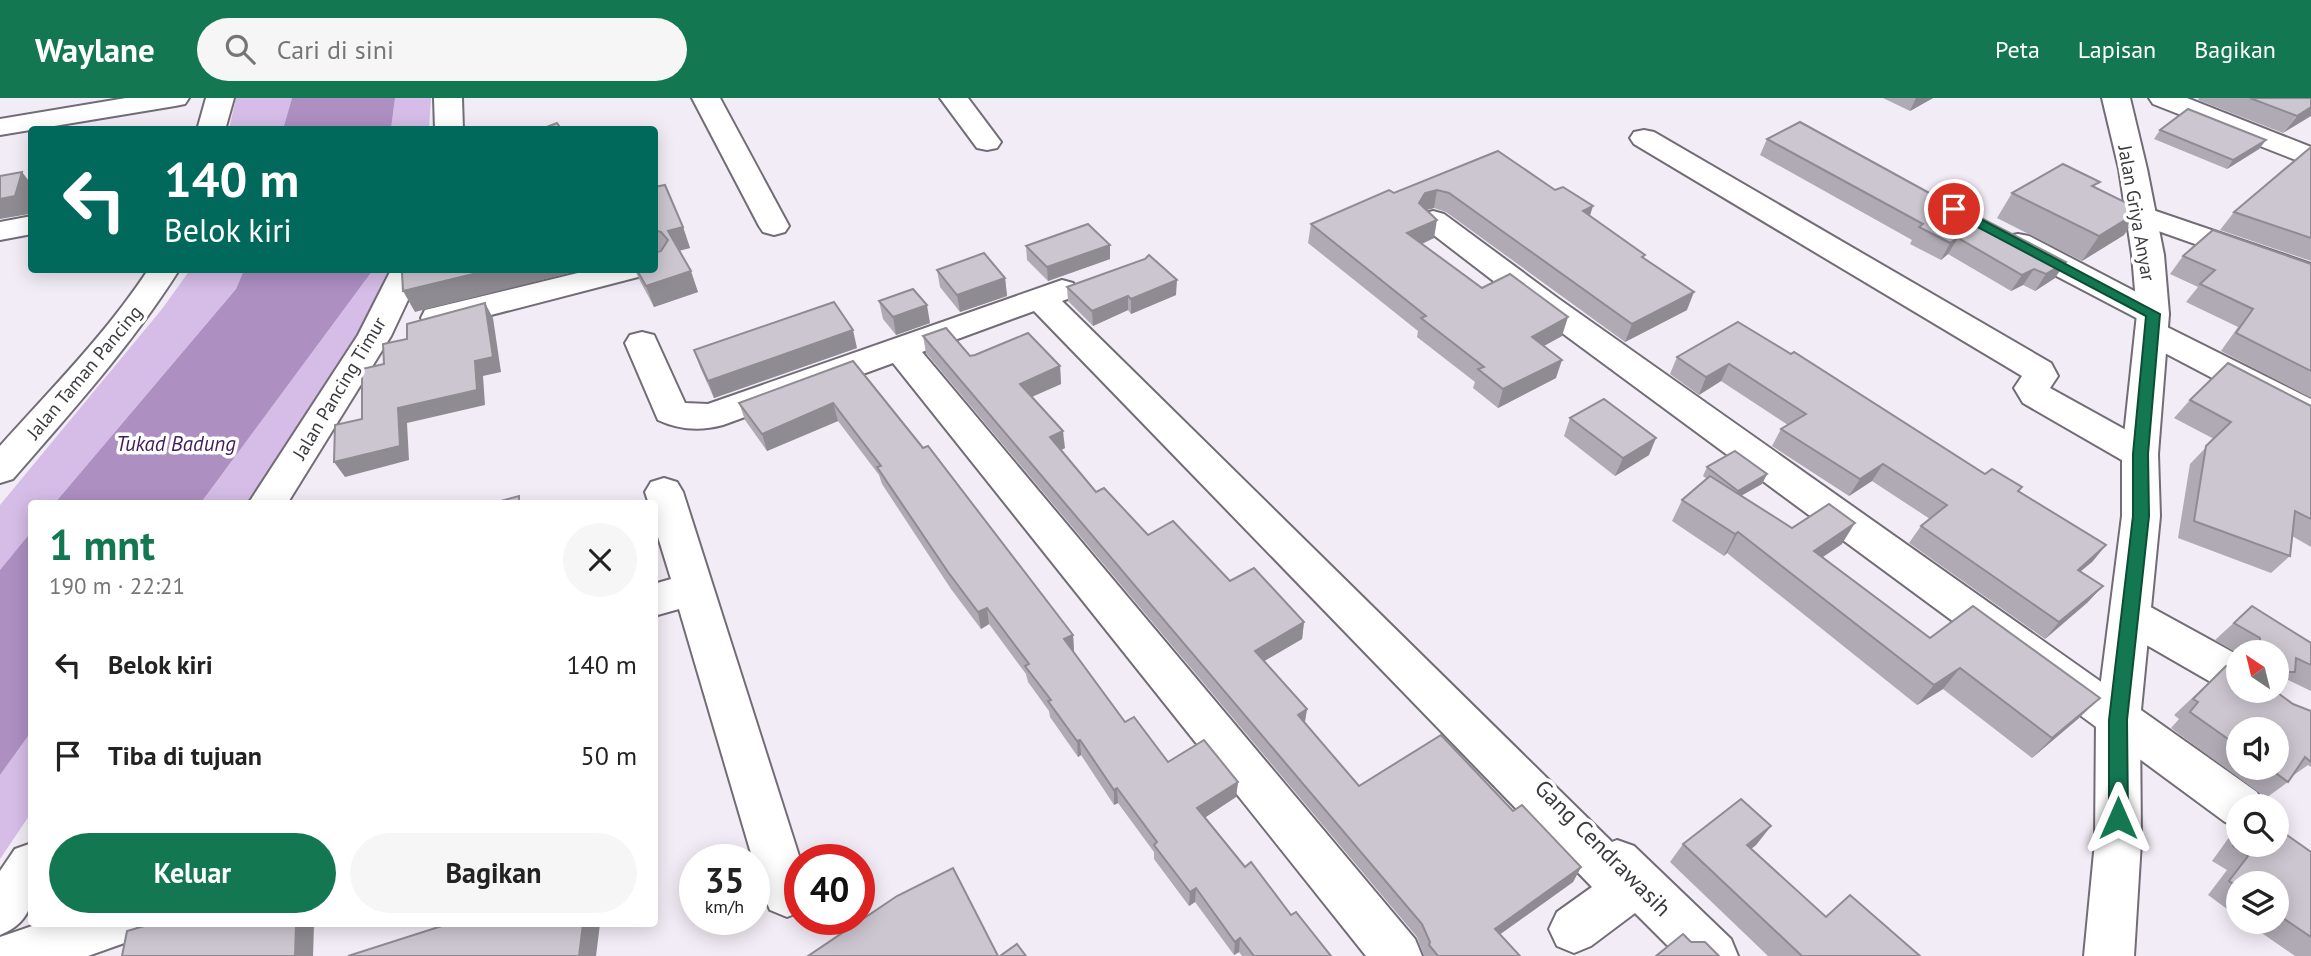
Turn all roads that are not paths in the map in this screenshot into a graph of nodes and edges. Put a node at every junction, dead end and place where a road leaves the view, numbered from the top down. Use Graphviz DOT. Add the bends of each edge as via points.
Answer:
graph roads {
  1 [pos="175,98"];
  2 [pos="220,98"];
  3 [pos="448,98"];
  4 [pos="706,98"];
  5 [pos="954,98"];
  6 [pos="2116,98"];
  7 [pos="2163,98"];
  8 [pos="212,126"];
  9 [pos="449,126"];
  10 [pos="0,127"];
  11 [pos="1644,138"];
  12 [pos="987,142"];
  13 [pos="2311,157"];
  14 [pos="2141,215"];
  15 [pos="1433,220"];
  16 [pos="28,226"];
  17 [pos="774,226"];
  18 [pos="1988,227"];
  19 [pos="0,231"];
  20 [pos="161,273"];
  21 [pos="405,273"];
  22 [pos="616,273"];
  23 [pos="2311,275"];
  24 [pos="1094,279"];
  25 [pos="1040,298"];
  26 [pos="2152,323"];
  27 [pos="374,336"];
  28 [pos="642,343"];
  29 [pos="900,348"];
  30 [pos="2311,414"];
  31 [pos="2140,454"];
  32 [pos="0,470"];
  33 [pos="664,492"];
  34 [pos="270,500"];
  35 [pos="674,594"];
  36 [pos="2131,616"];
  37 [pos="2226,669"];
  38 [pos="2118,720"];
  39 [pos="1494,739"];
  40 [pos="2226,796"];
  41 [pos="28,871"];
  42 [pos="784,886"];
  43 [pos="0,912"];
  44 [pos="104,927"];
  45 [pos="1574,929"];
  46 [pos="14,956"];
  47 [pos="1397,956"];
  48 [pos="1713,956"];
  49 [pos="2109,956"];
  1 -- 10 [label="street"];
  2 -- 8 [label="street"];
  3 -- 9 [label="street"];
  4 -- 17 [label="street"];
  5 -- 12 [label="street"];
  6 -- 14 [label="street, Jalan Griya Anyar"];
  7 -- 13 [label="street"];
  11 -- 31 [label="street" via="2039,371 2041,376 2031,388 2035,395"];
  14 -- 23 [label="street"];
  14 -- 26 [label="street, Jalan Griya Anyar"];
  15 -- 38 [label="street"];
  16 -- 19 [label="street"];
  18 -- 26 [label="street"];
  20 -- 32 [label="street, Jalan Taman Pancing" via="125,324"];
  21 -- 27 [label="street, Jalan Pancing Timur"];
  22 -- 27 [label="street"];
  24 -- 25 [label="street"];
  25 -- 29 [label="street"];
  25 -- 45 [label="street" via="1627,890"];
  26 -- 30 [label="street"];
  26 -- 31 [label="street, Jalan Griya Anyar"];
  27 -- 34 [label="street, Jalan Pancing Timur"];
  28 -- 29 [label="street" via="671,411 694,418 734,410"];
  29 -- 47 [label="street"];
  31 -- 36 [label="street, Jalan Griya Anyar" via="2141,516"];
  33 -- 35 [label="street"];
  35 -- 42 [label="street"];
  36 -- 37 [label="street"];
  36 -- 38 [label="street, Jalan Griya Anyar"];
  38 -- 40 [label="street"];
  38 -- 49 [label="street, Jalan Griya Anyar" via="2118,842"];
  39 -- 48 [label="street, Gang Cendrawasih"];
  41 -- 43 [label="street"];
  44 -- 46 [label="street"];
}
